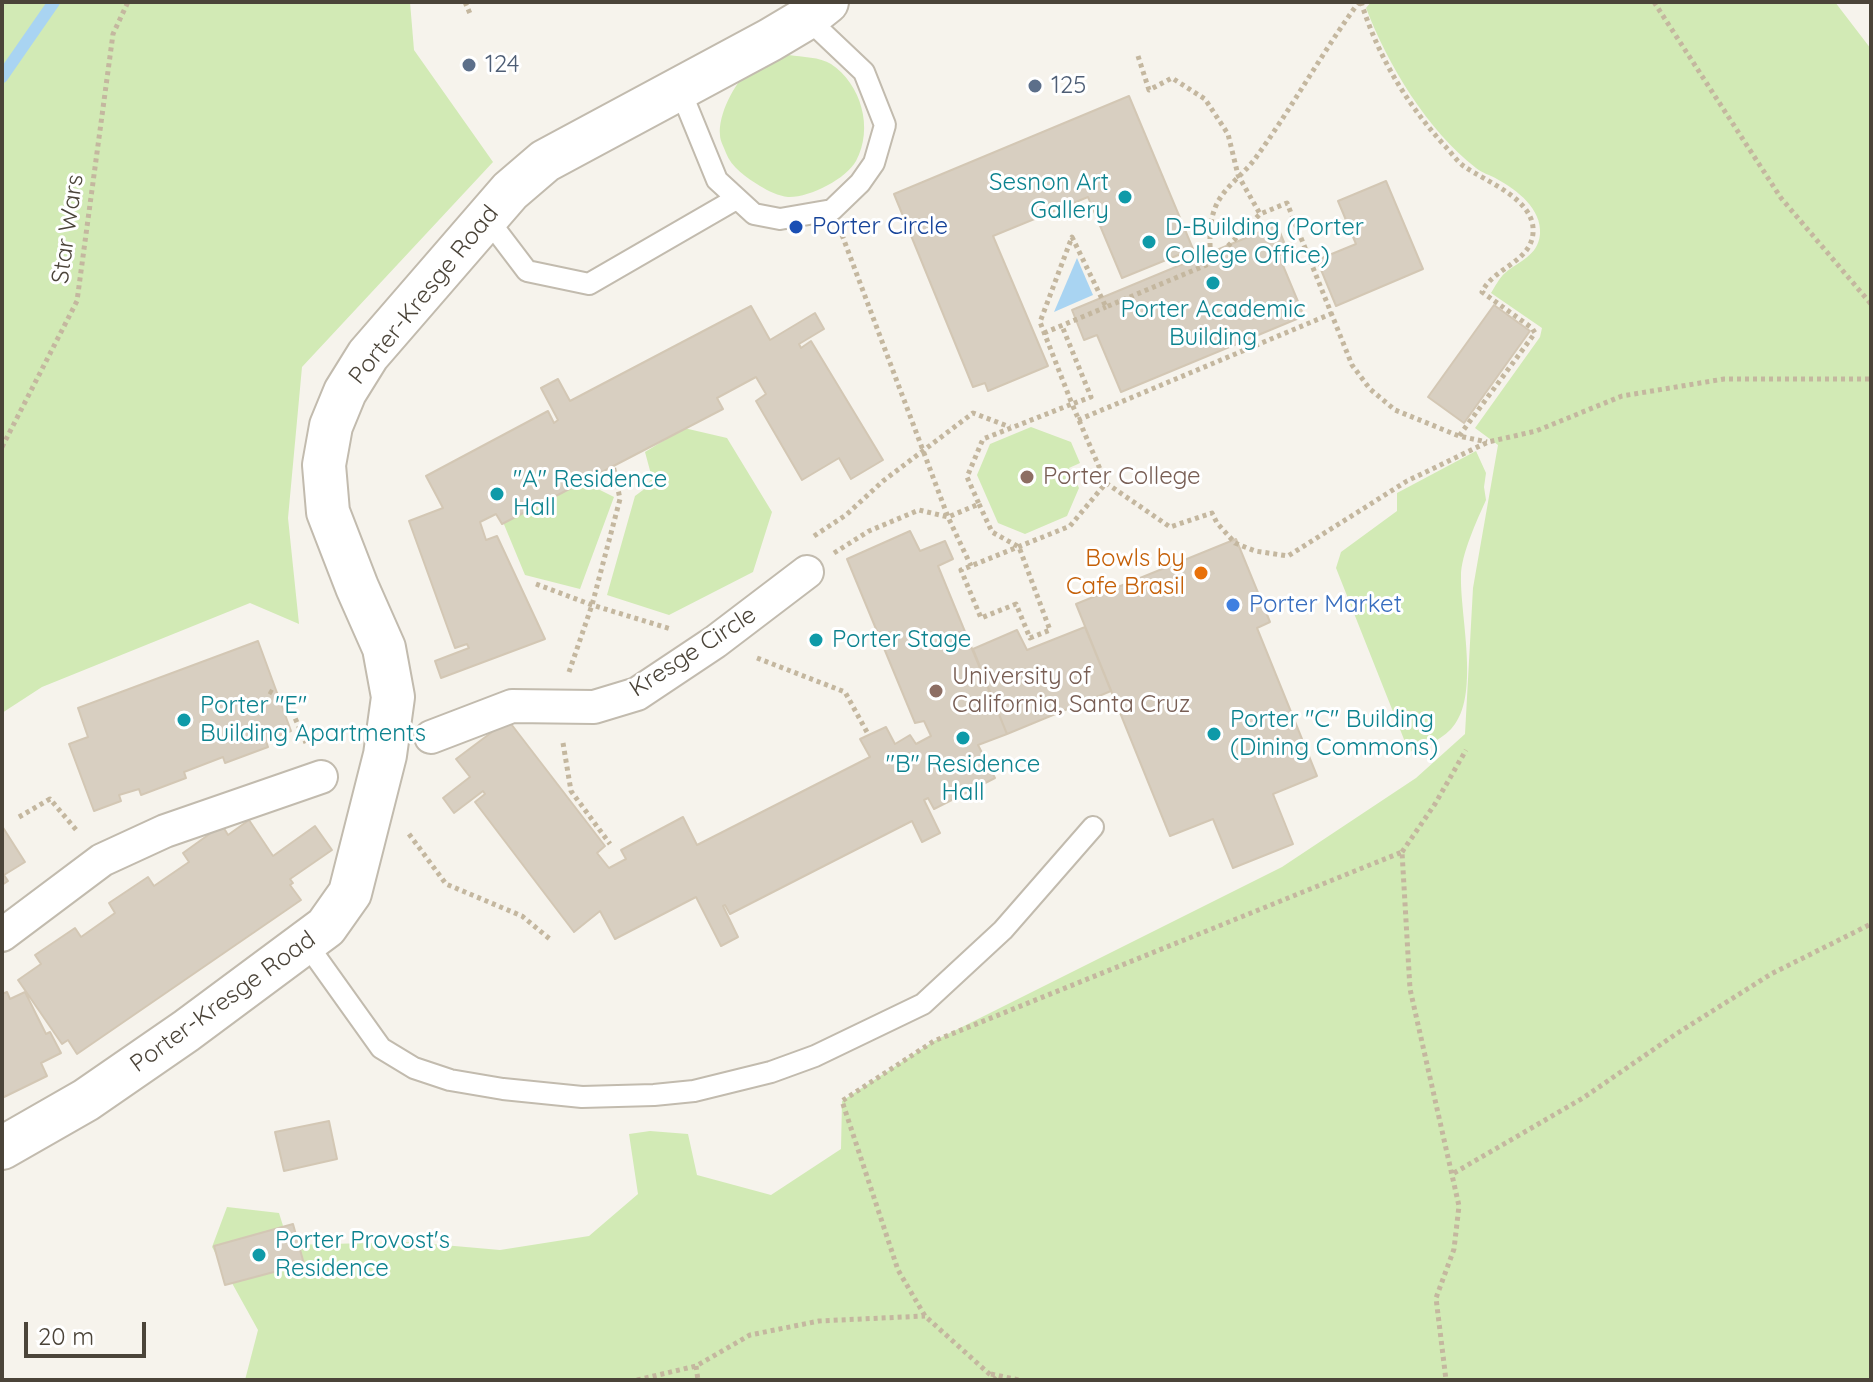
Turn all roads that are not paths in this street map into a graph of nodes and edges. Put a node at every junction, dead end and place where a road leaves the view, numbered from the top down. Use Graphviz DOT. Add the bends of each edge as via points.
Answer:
graph roads {
  1 [pos="817,10"];
  2 [pos="679,87"];
  3 [pos="736,199"];
  4 [pos="486,217"];
  5 [pos="807,572"];
  6 [pos="431,737"];
  7 [pos="321,777"];
  8 [pos="1093,827"];
  9 [pos="2,935"];
  10 [pos="306,943"];
  11 [pos="2,1148"];
  1 -- 2 [label="street, Porter-Kresge Road"];
  1 -- 3 [label="lane" via="864,72 885,125 874,163 832,210 780,219 754,214"];
  2 -- 3 [label="lane" via="717,180"];
  2 -- 4 [label="street, Porter-Kresge Road" via="545,161"];
  3 -- 4 [label="lane" via="589,284 527,271"];
  4 -- 10 [label="street, Porter-Kresge Road" via="368,355 331,426 324,465 328,512 384,648 393,697 385,755 350,893 326,927"];
  5 -- 6 [label="street, Kresge Circle" via="637,694 594,707 512,706"];
  7 -- 9 [label="street" via="165,831 102,860"];
  8 -- 10 [label="lane" via="1003,930 923,1004 815,1056 694,1091 582,1097 450,1080 414,1068 381,1048"];
  10 -- 11 [label="street, Porter-Kresge Road" via="86,1100"];
}
